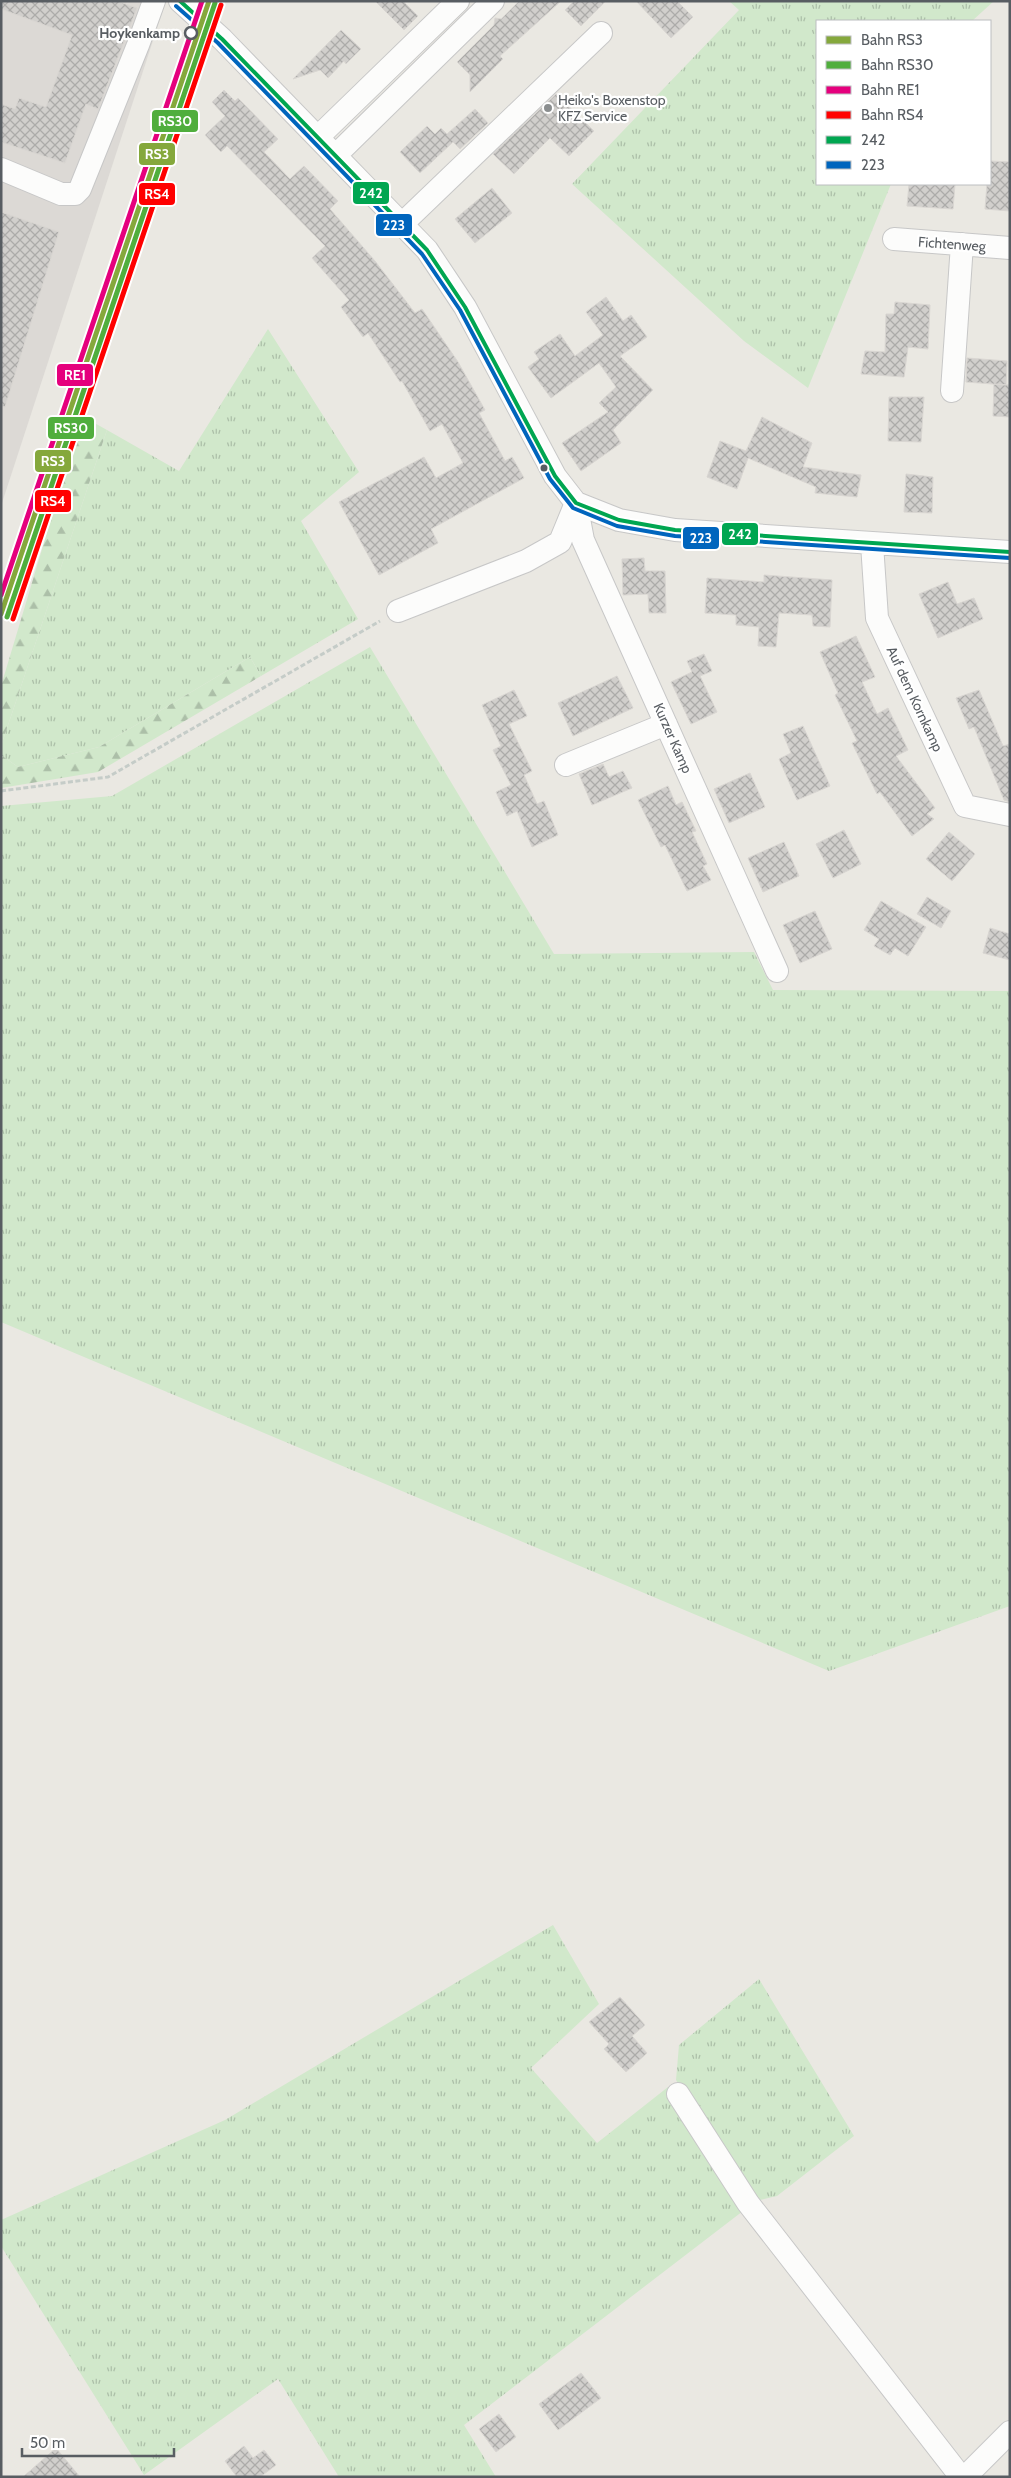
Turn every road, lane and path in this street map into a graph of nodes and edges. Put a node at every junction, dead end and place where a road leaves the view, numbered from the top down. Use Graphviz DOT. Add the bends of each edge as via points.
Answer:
graph roads {
  1 [pos="154,1"];
  2 [pos="180,1"];
  3 [pos="458,1"];
  4 [pos="492,1"];
  5 [pos="600,33"];
  6 [pos="318,137"];
  7 [pos="336,155"];
  8 [pos="1,169"];
  9 [pos="402,224"];
  10 [pos="894,239"];
  11 [pos="962,244"];
  12 [pos="1010,248"];
  13 [pos="952,391"];
  14 [pos="576,503"];
  15 [pos="872,544"];
  16 [pos="1010,552"];
  17 [pos="398,611"];
  18 [pos="666,724"];
  19 [pos="566,765"];
  20 [pos="1,791"];
  21 [pos="1010,815"];
  22 [pos="777,971"];
  23 [pos="678,2094"];
  24 [pos="1010,2432"];
  25 [pos="963,2477"];
  1 -- 8 [label="street" via="80,189 75,194 60,194"];
  2 -- 6 [label="street"];
  3 -- 6 [label="street"];
  4 -- 7 [label="street"];
  5 -- 9 [label="street"];
  6 -- 7 [label="street"];
  7 -- 9 [label="street"];
  9 -- 14 [label="street" via="427,250 465,307 556,476"];
  10 -- 11 [label="street, Fichtenweg"];
  11 -- 12 [label="street, Fichtenweg"];
  11 -- 13 [label="street"];
  14 -- 15 [label="street" via="619,520 675,530"];
  14 -- 17 [label="street" via="560,542 526,561"];
  14 -- 18 [label="street, Kurzer Kamp" via="583,540"];
  15 -- 16 [label="street"];
  15 -- 21 [label="street, Auf dem Kornkamp" via="877,618 965,806"];
  17 -- 20 [label="path" via="108,777"];
  18 -- 19 [label="street"];
  18 -- 22 [label="street, Kurzer Kamp"];
  23 -- 25 [label="street" via="748,2203"];
  24 -- 25 [label="street"];
}
